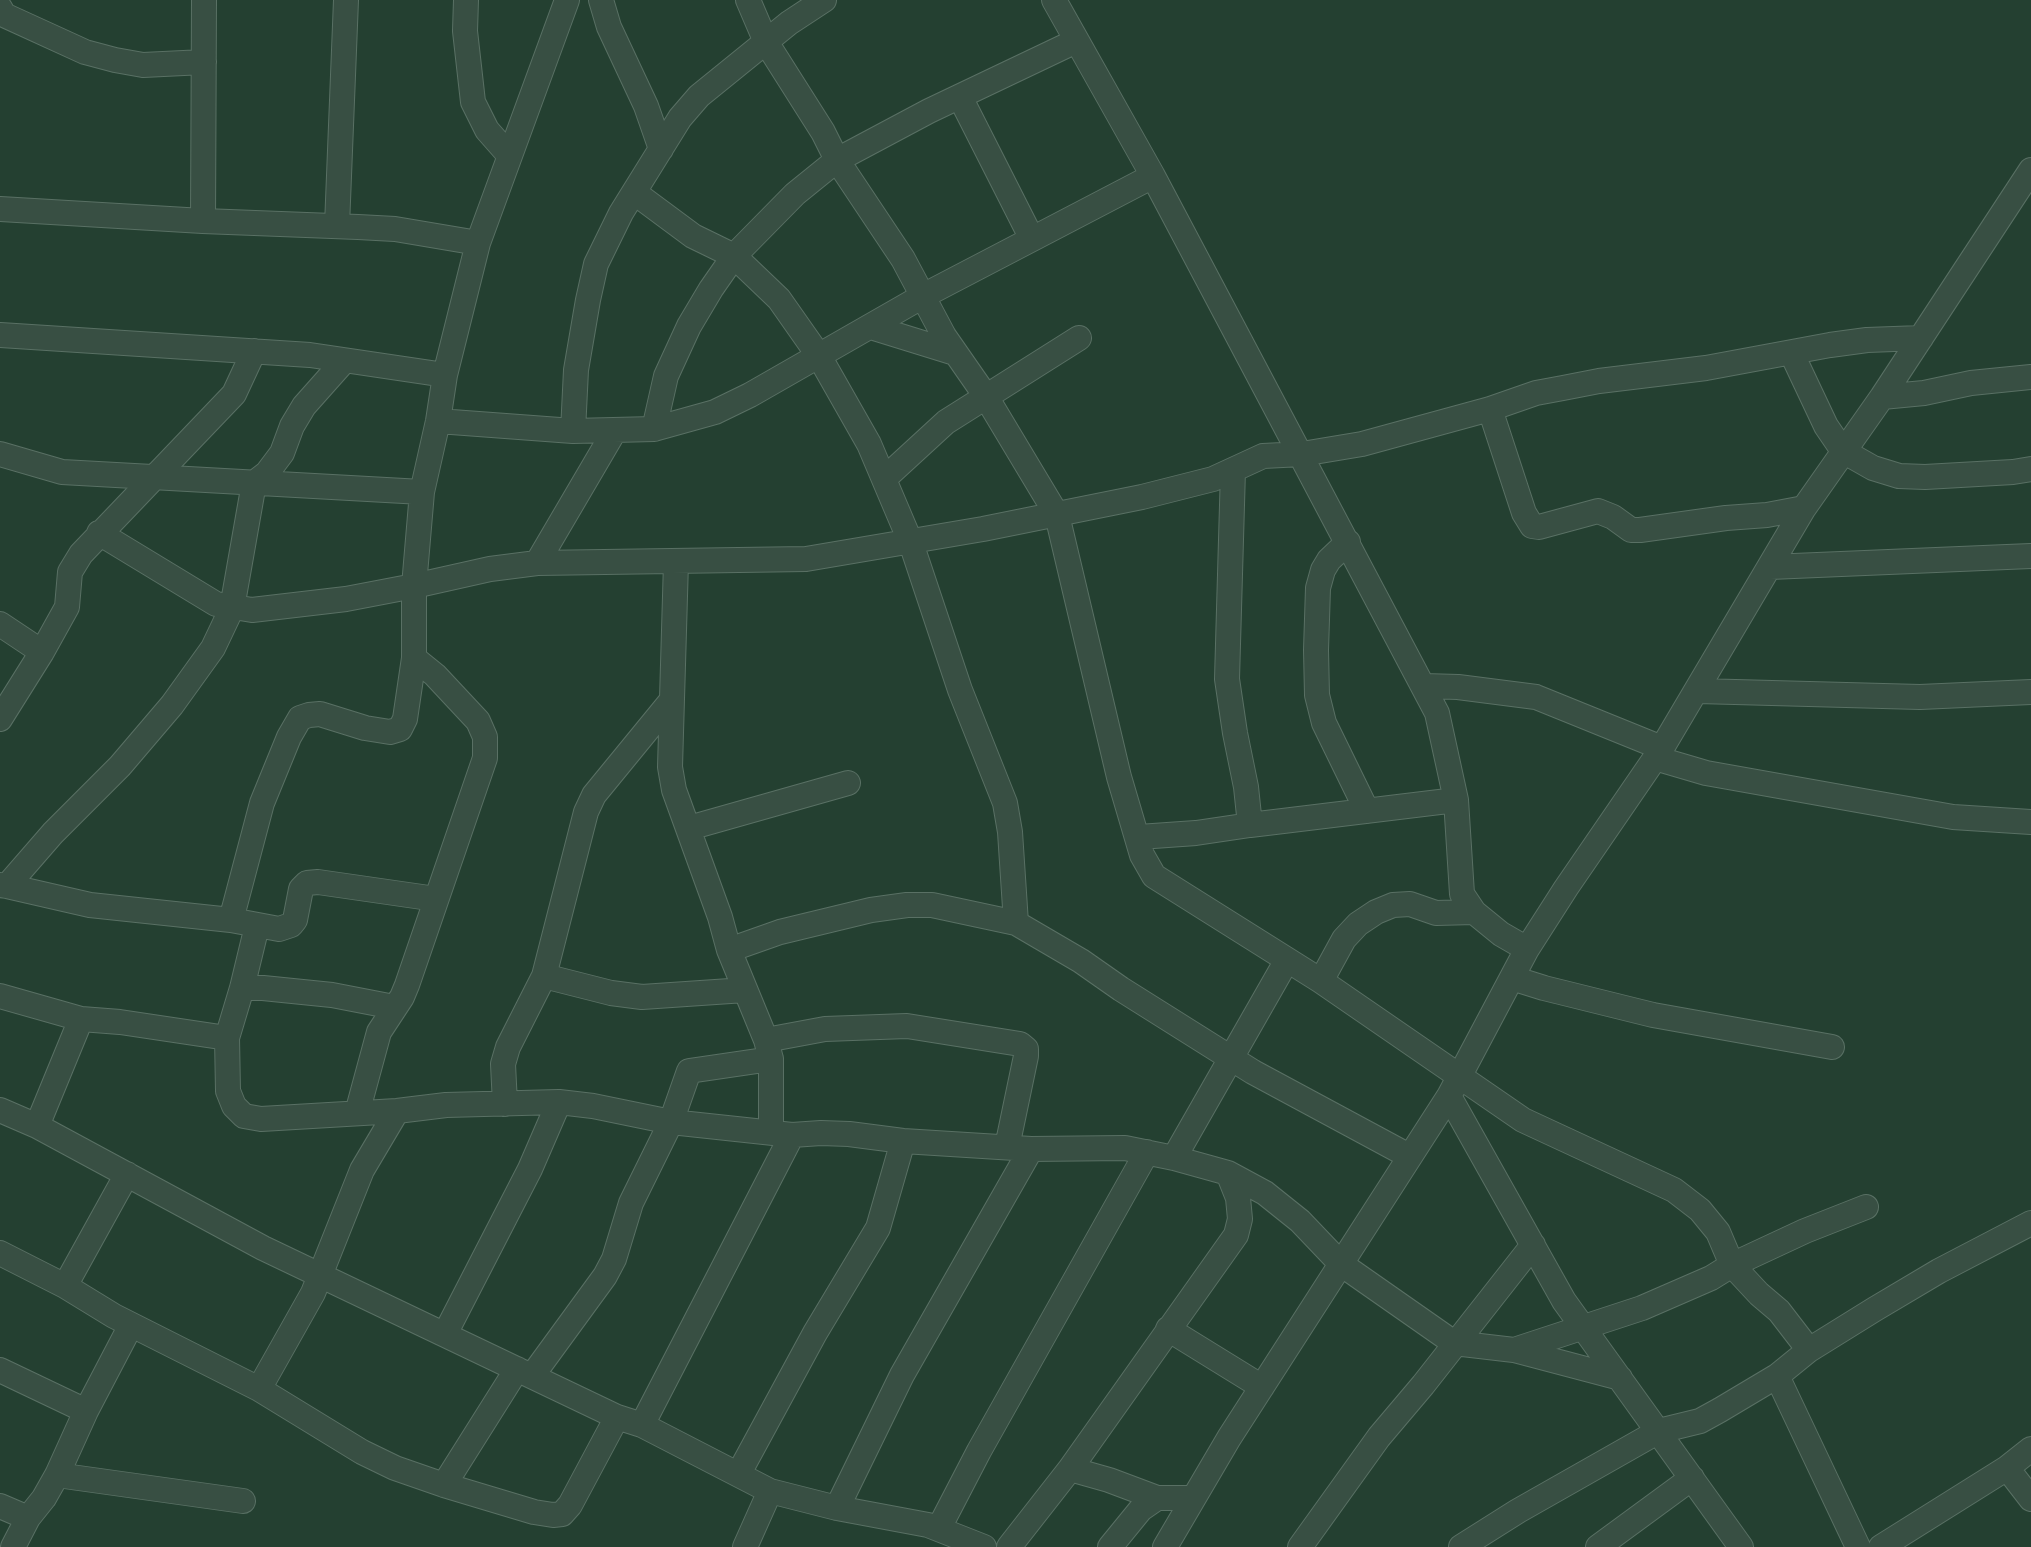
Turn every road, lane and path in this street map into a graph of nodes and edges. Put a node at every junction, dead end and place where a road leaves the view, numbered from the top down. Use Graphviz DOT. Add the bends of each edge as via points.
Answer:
graph roads {
  1 [pos="204,0"];
  2 [pos="346,0"];
  3 [pos="466,0"];
  4 [pos="566,0"];
  5 [pos="601,0"];
  6 [pos="748,0"];
  7 [pos="824,0"];
  8 [pos="1054,0"];
  9 [pos="5,11"];
  10 [pos="1076,40"];
  11 [pos="766,42"];
  12 [pos="204,62"];
  13 [pos="960,97"];
  14 [pos="662,149"];
  15 [pos="509,155"];
  16 [pos="837,160"];
  17 [pos="2031,170"];
  18 [pos="1153,176"];
  19 [pos="635,193"];
  20 [pos="0,209"];
  21 [pos="203,221"];
  22 [pos="336,226"];
  23 [pos="1032,239"];
  24 [pos="478,243"];
  25 [pos="734,256"];
  26 [pos="923,296"];
  27 [pos="871,327"];
  28 [pos="0,335"];
  29 [pos="1079,338"];
  30 [pos="1921,338"];
  31 [pos="254,351"];
  32 [pos="955,353"];
  33 [pos="1792,354"];
  34 [pos="819,356"];
  35 [pos="344,361"];
  36 [pos="445,375"];
  37 [pos="2031,377"];
  38 [pos="985,395"];
  39 [pos="1882,398"];
  40 [pos="1490,409"];
  41 [pos="438,421"];
  42 [pos="654,429"];
  43 [pos="615,430"];
  44 [pos="573,431"];
  45 [pos="1843,451"];
  46 [pos="0,454"];
  47 [pos="1302,454"];
  48 [pos="2031,469"];
  49 [pos="1233,470"];
  50 [pos="154,478"];
  51 [pos="886,478"];
  52 [pos="254,483"];
  53 [pos="422,492"];
  54 [pos="1804,508"];
  55 [pos="1057,515"];
  56 [pos="99,533"];
  57 [pos="911,542"];
  58 [pos="1348,542"];
  59 [pos="2031,556"];
  60 [pos="676,562"];
  61 [pos="537,563"];
  62 [pos="1770,566"];
  63 [pos="414,586"];
  64 [pos="232,608"];
  65 [pos="0,624"];
  66 [pos="42,652"];
  67 [pos="414,658"];
  68 [pos="1424,686"];
  69 [pos="1458,687"];
  70 [pos="1698,692"];
  71 [pos="2031,692"];
  72 [pos="671,701"];
  73 [pos="1437,713"];
  74 [pos="0,719"];
  75 [pos="1658,753"];
  76 [pos="848,783"];
  77 [pos="1456,800"];
  78 [pos="1367,811"];
  79 [pos="2031,822"];
  80 [pos="1250,824"];
  81 [pos="689,828"];
  82 [pos="1138,837"];
  83 [pos="4,885"];
  84 [pos="436,899"];
  85 [pos="1474,912"];
  86 [pos="231,920"];
  87 [pos="1016,923"];
  88 [pos="257,926"];
  89 [pos="1527,949"];
  90 [pos="728,950"];
  91 [pos="1287,960"];
  92 [pos="544,976"];
  93 [pos="1512,978"];
  94 [pos="1321,981"];
  95 [pos="242,988"];
  96 [pos="745,990"];
  97 [pos="0,996"];
  98 [pos="394,1007"];
  99 [pos="81,1019"];
  100 [pos="227,1038"];
  101 [pos="1832,1047"];
  102 [pos="768,1049"];
  103 [pos="1232,1057"];
  104 [pos="1453,1086"];
  105 [pos="559,1102"];
  106 [pos="505,1104"];
  107 [pos="0,1110"];
  108 [pos="396,1111"];
  109 [pos="357,1113"];
  110 [pos="671,1122"];
  111 [pos="37,1126"];
  112 [pos="782,1133"];
  113 [pos="903,1141"];
  114 [pos="1007,1147"];
  115 [pos="1031,1149"];
  116 [pos="1147,1152"];
  117 [pos="1409,1156"];
  118 [pos="1174,1158"];
  119 [pos="1228,1173"];
  120 [pos="127,1174"];
  121 [pos="1866,1208"];
  122 [pos="2031,1223"];
  123 [pos="1533,1245"];
  124 [pos="0,1253"];
  125 [pos="1341,1264"];
  126 [pos="1732,1264"];
  127 [pos="321,1274"];
  128 [pos="65,1286"];
  129 [pos="131,1325"];
  130 [pos="1585,1328"];
  131 [pos="1168,1329"];
  132 [pos="445,1334"];
  133 [pos="1454,1344"];
  134 [pos="1514,1350"];
  135 [pos="1808,1350"];
  136 [pos="0,1370"];
  137 [pos="525,1372"];
  138 [pos="1777,1376"];
  139 [pos="1620,1378"];
  140 [pos="1262,1387"];
  141 [pos="260,1389"];
  142 [pos="86,1411"];
  143 [pos="617,1417"];
  144 [pos="642,1425"];
  145 [pos="1659,1431"];
  146 [pos="2031,1449"];
  147 [pos="2006,1468"];
  148 [pos="1070,1469"];
  149 [pos="739,1473"];
  150 [pos="57,1475"];
  151 [pos="1692,1478"];
  152 [pos="444,1485"];
  153 [pos="770,1491"];
  154 [pos="1157,1498"];
  155 [pos="1192,1498"];
  156 [pos="2031,1499"];
  157 [pos="243,1501"];
  158 [pos="0,1506"];
  159 [pos="837,1508"];
  160 [pos="28,1518"];
  161 [pos="939,1528"];
  162 [pos="1909,1540"];
  163 [pos="13,1547"];
  164 [pos="745,1547"];
  165 [pos="984,1547"];
  166 [pos="1009,1547"];
  167 [pos="1110,1547"];
  168 [pos="1165,1547"];
  169 [pos="1300,1547"];
  170 [pos="1461,1547"];
  171 [pos="1598,1547"];
  172 [pos="1741,1547"];
  173 [pos="1858,1547"];
  174 [pos="1881,1547"];
  1 -- 12 [label="street"];
  2 -- 22 [label="street"];
  3 -- 15 [label="street" via="466,39 473,102 486,130"];
  4 -- 15 [label="street"];
  5 -- 14 [label="street" via="609,28 646,106"];
  6 -- 11 [label="street"];
  7 -- 11 [label="street"];
  8 -- 10 [label="street"];
  9 -- 12 [label="street" via="85,52 116,60 143,64"];
  10 -- 13 [label="street"];
  10 -- 18 [label="street"];
  11 -- 14 [label="street" via="700,96 680,118"];
  11 -- 16 [label="street"];
  12 -- 21 [label="street"];
  13 -- 16 [label="street"];
  13 -- 23 [label="street"];
  14 -- 19 [label="street"];
  15 -- 24 [label="street"];
  16 -- 25 [label="street" via="795,194"];
  16 -- 26 [label="street"];
  17 -- 30 [label="street"];
  18 -- 23 [label="street"];
  18 -- 47 [label="street"];
  19 -- 25 [label="street" via="692,236"];
  19 -- 44 [label="street" via="606,239 596,264 580,339"];
  20 -- 21 [label="street"];
  21 -- 22 [label="street"];
  22 -- 24 [label="street" via="395,230"];
  23 -- 26 [label="street"];
  24 -- 36 [label="street"];
  25 -- 34 [label="street" via="779,299"];
  25 -- 42 [label="street" via="711,288 678,349 666,376"];
  26 -- 27 [label="street"];
  26 -- 32 [label="street"];
  27 -- 32 [label="street"];
  27 -- 34 [label="street"];
  28 -- 31 [label="street"];
  29 -- 38 [label="street"];
  30 -- 33 [label="street" via="1867,340"];
  30 -- 39 [label="street"];
  31 -- 35 [label="street"];
  31 -- 50 [label="street" via="234,394"];
  32 -- 38 [label="street"];
  33 -- 40 [label="street" via="1599,381 1536,393"];
  33 -- 45 [label="street" via="1826,426"];
  34 -- 42 [label="street" via="715,412"];
  34 -- 51 [label="street"];
  35 -- 36 [label="street"];
  35 -- 52 [label="street" via="304,406 275,463"];
  36 -- 41 [label="street"];
  37 -- 39 [label="street"];
  38 -- 51 [label="street" via="946,422"];
  38 -- 55 [label="street"];
  39 -- 45 [label="street"];
  40 -- 47 [label="street" via="1362,444"];
  40 -- 54 [label="street" via="1524,513 1532,526 1539,527 1598,511 1613,516 1631,530 1640,530"];
  41 -- 44 [label="street"];
  41 -- 53 [label="street"];
  42 -- 43 [label="street"];
  43 -- 44 [label="street"];
  43 -- 61 [label="street"];
  45 -- 48 [label="street" via="1873,468 1899,476 1957,476"];
  45 -- 54 [label="street"];
  46 -- 50 [label="street" via="62,472"];
  47 -- 49 [label="street" via="1263,456"];
  47 -- 58 [label="street"];
  49 -- 55 [label="street" via="1190,486"];
  49 -- 80 [label="street" via="1227,679"];
  50 -- 52 [label="street"];
  50 -- 56 [label="street"];
  51 -- 57 [label="street"];
  52 -- 53 [label="street"];
  52 -- 64 [label="street"];
  53 -- 63 [label="street"];
  54 -- 62 [label="street"];
  55 -- 57 [label="street"];
  55 -- 82 [label="street" via="1120,777"];
  56 -- 64 [label="street" via="216,604"];
  56 -- 66 [label="street" via="70,572 67,607"];
  57 -- 60 [label="street" via="806,559"];
  57 -- 87 [label="street" via="960,690 1005,802"];
  58 -- 68 [label="street"];
  58 -- 78 [label="street" via="1322,570 1318,588 1316,695 1324,723"];
  59 -- 62 [label="street"];
  60 -- 61 [label="street"];
  60 -- 72 [label="street"];
  61 -- 63 [label="street" via="490,569"];
  62 -- 70 [label="street"];
  63 -- 64 [label="street" via="266,609"];
  63 -- 67 [label="street"];
  64 -- 83 [label="street" via="213,648 172,705 120,766"];
  65 -- 66 [label="street"];
  66 -- 74 [label="street"];
  67 -- 84 [label="street" via="472,715 485,737 485,758"];
  67 -- 86 [label="street" via="406,719 400,729 390,732 365,728 320,714 300,718 289,736 262,803"];
  68 -- 69 [label="street"];
  68 -- 73 [label="street"];
  69 -- 73 [label="street"];
  69 -- 75 [label="street" via="1536,697"];
  70 -- 71 [label="street" via="1920,697"];
  70 -- 75 [label="street"];
  72 -- 81 [label="street" via="670,767 674,790"];
  72 -- 92 [label="street" via="590,804"];
  73 -- 77 [label="street"];
  75 -- 79 [label="street" via="1706,772 1953,817"];
  75 -- 89 [label="street"];
  76 -- 81 [label="street"];
  77 -- 78 [label="street"];
  77 -- 85 [label="street" via="1462,894"];
  78 -- 80 [label="street"];
  80 -- 82 [label="street" via="1196,833"];
  81 -- 90 [label="street"];
  82 -- 91 [label="street" via="1142,855 1154,876"];
  83 -- 86 [label="street" via="90,905"];
  84 -- 88 [label="street" via="307,882 301,889 295,920 291,925 280,929"];
  84 -- 98 [label="street" via="407,985"];
  85 -- 89 [label="street"];
  85 -- 94 [label="street" via="1436,914 1410,904 1392,905 1376,912 1344,939"];
  86 -- 88 [label="street"];
  87 -- 90 [label="street" via="932,905 907,905 871,910 780,932"];
  87 -- 103 [label="street"];
  88 -- 95 [label="street"];
  89 -- 93 [label="street"];
  90 -- 96 [label="street"];
  91 -- 94 [label="street"];
  91 -- 103 [label="street"];
  92 -- 96 [label="street" via="642,998"];
  92 -- 106 [label="street" via="508,1047 503,1064"];
  93 -- 101 [label="street" via="1653,1015"];
  93 -- 104 [label="street"];
  94 -- 104 [label="street"];
  95 -- 98 [label="street" via="332,995"];
  95 -- 100 [label="street"];
  96 -- 102 [label="street"];
  97 -- 99 [label="street"];
  98 -- 109 [label="street" via="379,1032"];
  99 -- 100 [label="street"];
  99 -- 111 [label="street"];
  100 -- 109 [label="street" via="228,1091 234,1106 244,1116 261,1119"];
  102 -- 110 [label="street" via="689,1071"];
  102 -- 112 [label="street"];
  102 -- 114 [label="street" via="824,1029 907,1026 1020,1044 1026,1049 1026,1056"];
  103 -- 117 [label="street" via="1253,1072"];
  103 -- 118 [label="street"];
  104 -- 117 [label="street"];
  104 -- 123 [label="street"];
  104 -- 126 [label="street" via="1674,1190 1700,1210 1718,1232"];
  105 -- 106 [label="street"];
  105 -- 110 [label="street"];
  105 -- 132 [label="street" via="530,1169"];
  106 -- 108 [label="street" via="446,1105"];
  107 -- 111 [label="street"];
  108 -- 109 [label="street"];
  108 -- 127 [label="street" via="362,1170"];
  110 -- 112 [label="street"];
  110 -- 137 [label="street" via="631,1203 617,1250 605,1276"];
  111 -- 120 [label="street"];
  112 -- 113 [label="street" via="849,1134"];
  112 -- 144 [label="street"];
  113 -- 114 [label="street"];
  113 -- 149 [label="street" via="878,1228 815,1333"];
  114 -- 115 [label="street"];
  115 -- 116 [label="street" via="1086,1146"];
  115 -- 159 [label="street" via="902,1376"];
  116 -- 118 [label="street"];
  116 -- 161 [label="street"];
  117 -- 125 [label="street"];
  118 -- 119 [label="street"];
  119 -- 125 [label="street" via="1279,1204"];
  119 -- 131 [label="street" via="1238,1198 1240,1219 1236,1235"];
  120 -- 127 [label="street" via="263,1248"];
  120 -- 128 [label="street"];
  121 -- 126 [label="street"];
  122 -- 135 [label="street" via="1939,1272"];
  123 -- 130 [label="street" via="1564,1301"];
  123 -- 133 [label="street"];
  124 -- 128 [label="street"];
  125 -- 133 [label="street"];
  125 -- 140 [label="street"];
  126 -- 130 [label="street" via="1710,1278"];
  126 -- 135 [label="street" via="1779,1311"];
  127 -- 132 [label="street"];
  127 -- 141 [label="street"];
  128 -- 129 [label="street"];
  129 -- 141 [label="street"];
  129 -- 142 [label="street"];
  130 -- 134 [label="street"];
  130 -- 139 [label="street"];
  131 -- 140 [label="street"];
  131 -- 148 [label="street"];
  132 -- 137 [label="street"];
  133 -- 134 [label="street"];
  133 -- 169 [label="street" via="1378,1437"];
  134 -- 139 [label="street"];
  135 -- 138 [label="street"];
  136 -- 142 [label="street"];
  137 -- 143 [label="street"];
  137 -- 152 [label="street"];
  138 -- 145 [label="street" via="1700,1421"];
  138 -- 173 [label="street"];
  139 -- 145 [label="street"];
  140 -- 155 [label="street"];
  141 -- 152 [label="street" via="362,1452 395,1468"];
  142 -- 150 [label="street"];
  143 -- 144 [label="street"];
  143 -- 152 [label="street" via="570,1505 562,1514 534,1512"];
  144 -- 149 [label="street"];
  145 -- 151 [label="street"];
  145 -- 170 [label="street"];
  146 -- 147 [label="street"];
  147 -- 156 [label="street"];
  147 -- 162 [label="street"];
  148 -- 154 [label="street"];
  148 -- 166 [label="street"];
  149 -- 153 [label="street"];
  150 -- 157 [label="street"];
  150 -- 160 [label="street"];
  151 -- 171 [label="street"];
  151 -- 172 [label="street"];
  153 -- 159 [label="street"];
  153 -- 164 [label="street"];
  154 -- 155 [label="street"];
  154 -- 167 [label="street" via="1141,1509"];
  155 -- 168 [label="street"];
  158 -- 160 [label="street"];
  159 -- 161 [label="street"];
  160 -- 163 [label="street"];
  161 -- 165 [label="street"];
  162 -- 174 [label="street"];
}
